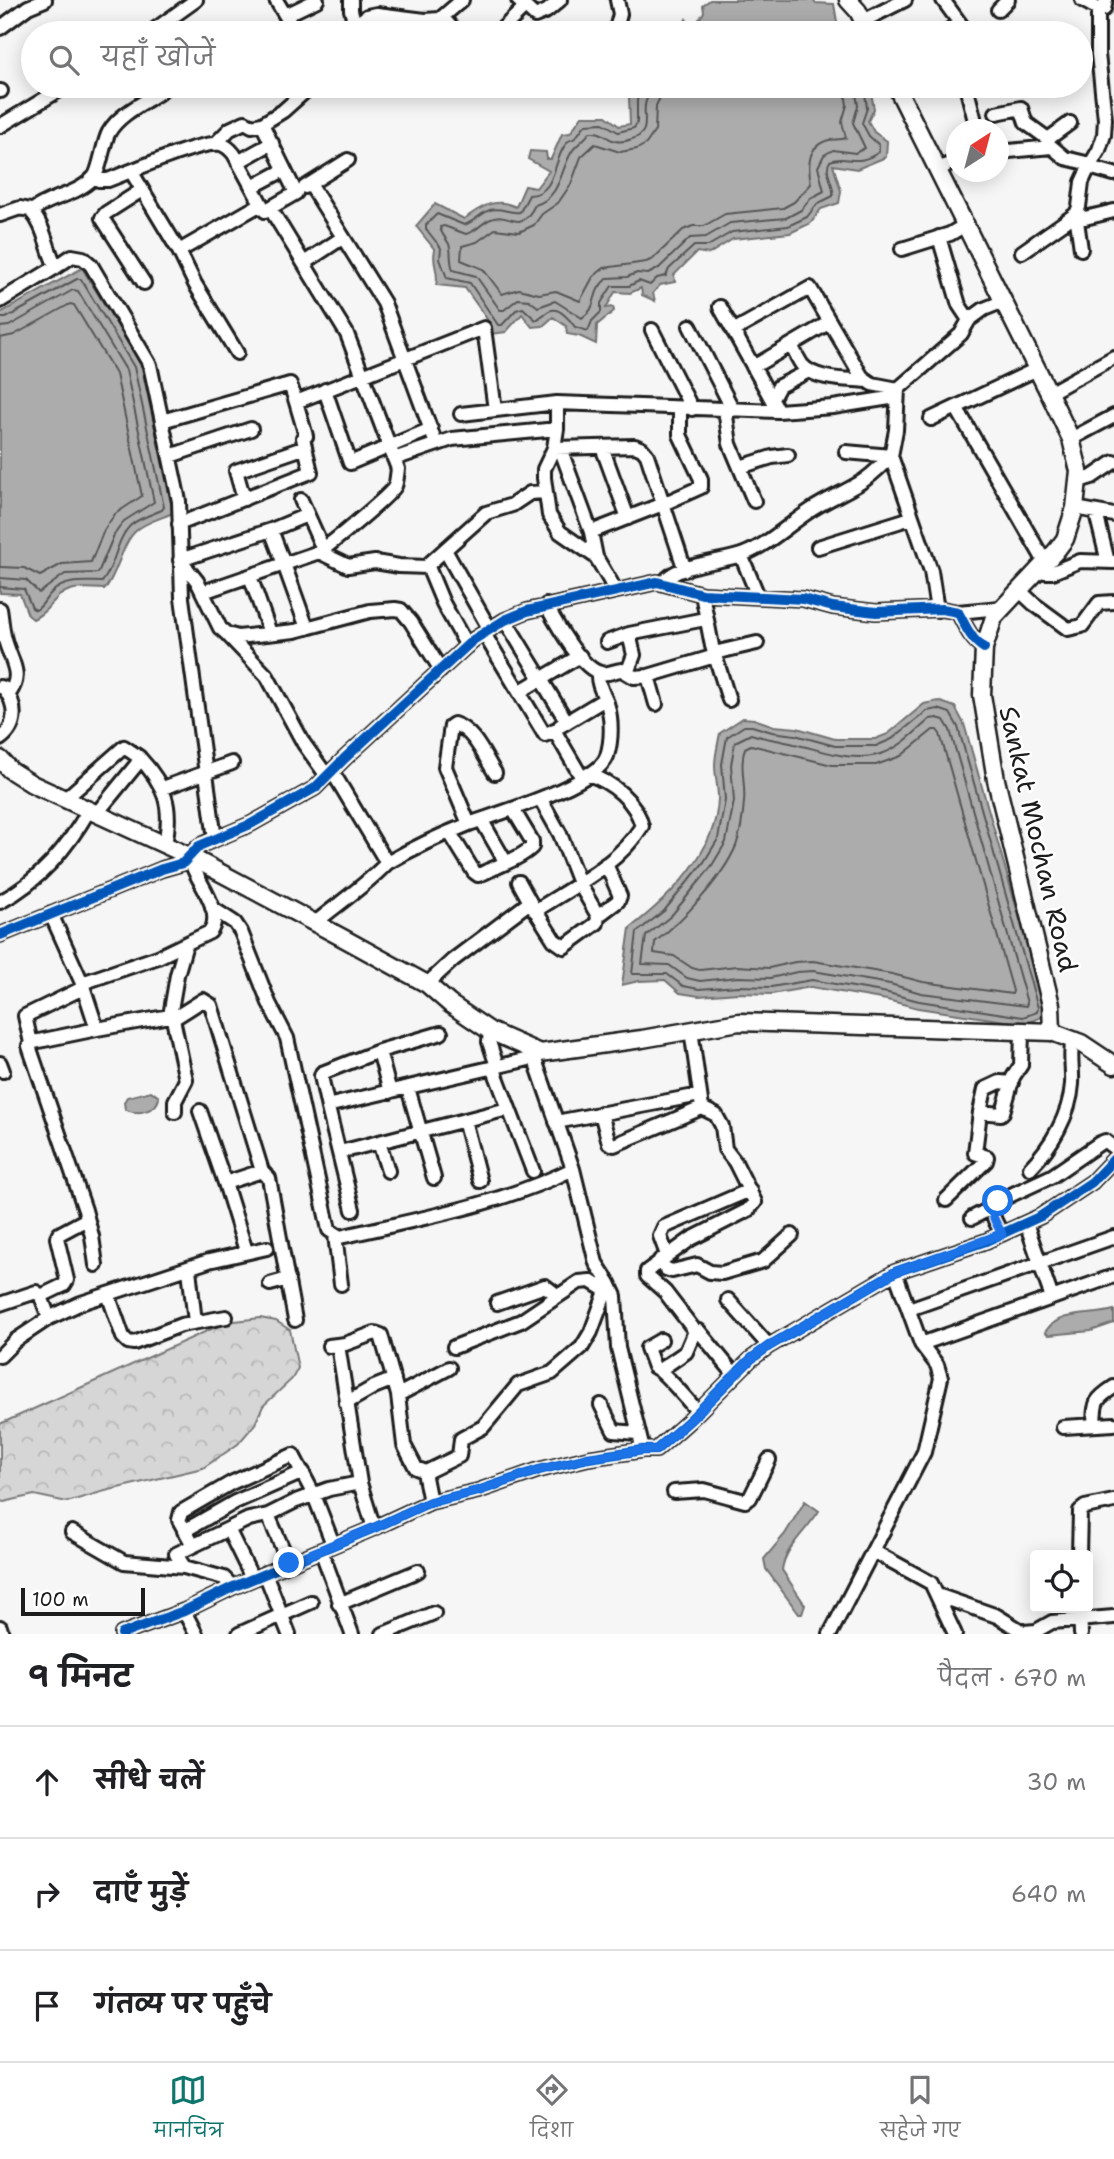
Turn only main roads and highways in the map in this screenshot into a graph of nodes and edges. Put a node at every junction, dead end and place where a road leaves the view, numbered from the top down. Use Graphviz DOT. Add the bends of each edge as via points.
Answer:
graph roads {
  1 [pos="848,0"];
  2 [pos="862,21"];
  3 [pos="902,98"];
  4 [pos="1,762"];
  5 [pos="1052,1032"];
  6 [pos="1114,1065"];
  1 -- 2 [label="main road"];
  3 -- 5 [label="main road, Sankat Mochan Road" via="1071,439 1079,471 1065,539 997,612 984,648 982,695 987,733 1051,1005"];
  4 -- 5 [label="main road" via="32,783 165,844 191,862 427,984 491,1031 537,1055 739,1022"];
  5 -- 6 [label="main road" via="1094,1050"];
}
